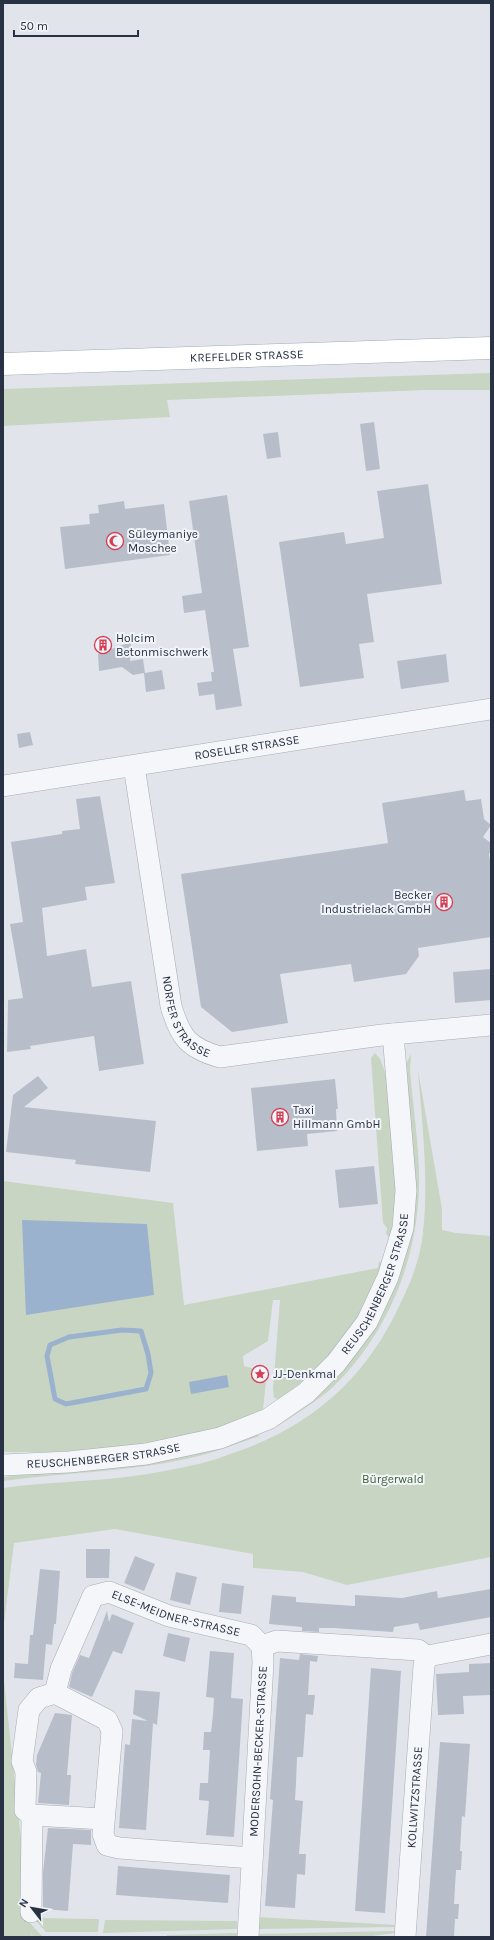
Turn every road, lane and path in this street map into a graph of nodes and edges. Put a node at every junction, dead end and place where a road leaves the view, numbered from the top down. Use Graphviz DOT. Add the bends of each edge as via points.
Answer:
graph roads {
  1 [pos="491,348"];
  2 [pos="3,364"];
  3 [pos="491,710"];
  4 [pos="134,766"];
  5 [pos="3,786"];
  6 [pos="491,1025"];
  7 [pos="393,1034"];
  8 [pos="3,1465"];
  9 [pos="491,1644"];
  10 [pos="262,1646"];
  11 [pos="427,1657"];
  12 [pos="55,1693"];
  13 [pos="32,1816"];
  14 [pos="104,1819"];
  15 [pos="252,1858"];
  16 [pos="31,1912"];
  17 [pos="248,1937"];
  18 [pos="405,1937"];
  1 -- 2 [label="main road, KREFELDER STRASSE"];
  3 -- 4 [label="street, ROSELLER STRASSE"];
  4 -- 5 [label="street, ROSELLER STRASSE"];
  4 -- 7 [label="street, NORFER STRASSE" via="171,1006 178,1029 189,1043 202,1052 220,1056"];
  6 -- 7 [label="street, NORFER STRASSE"];
  7 -- 8 [label="street, REUSCHENBERGER STRASSE" via="406,1190 403,1228 388,1276 367,1322 336,1363 306,1393 268,1418 220,1438 146,1454 69,1462"];
  9 -- 11 [label="street"];
  10 -- 11 [label="street" via="278,1641 418,1650"];
  10 -- 12 [label="street, ELSE-MEIDNER-STRASSE" via="251,1635 169,1616 109,1592 93,1596 61,1669"];
  10 -- 15 [label="street, MODERSOHN-BECKER-STRASSE"];
  11 -- 18 [label="street, KOLLWITZSTRASSE"];
  12 -- 13 [label="street" via="40,1698 29,1710 22,1762 26,1772 25,1810"];
  12 -- 14 [label="street" via="107,1720 112,1731"];
  13 -- 14 [label="street"];
  13 -- 16 [label="street"];
  14 -- 15 [label="street" via="103,1834 107,1845"];
  15 -- 17 [label="street, MODERSOHN-BECKER-STRASSE"];
}
